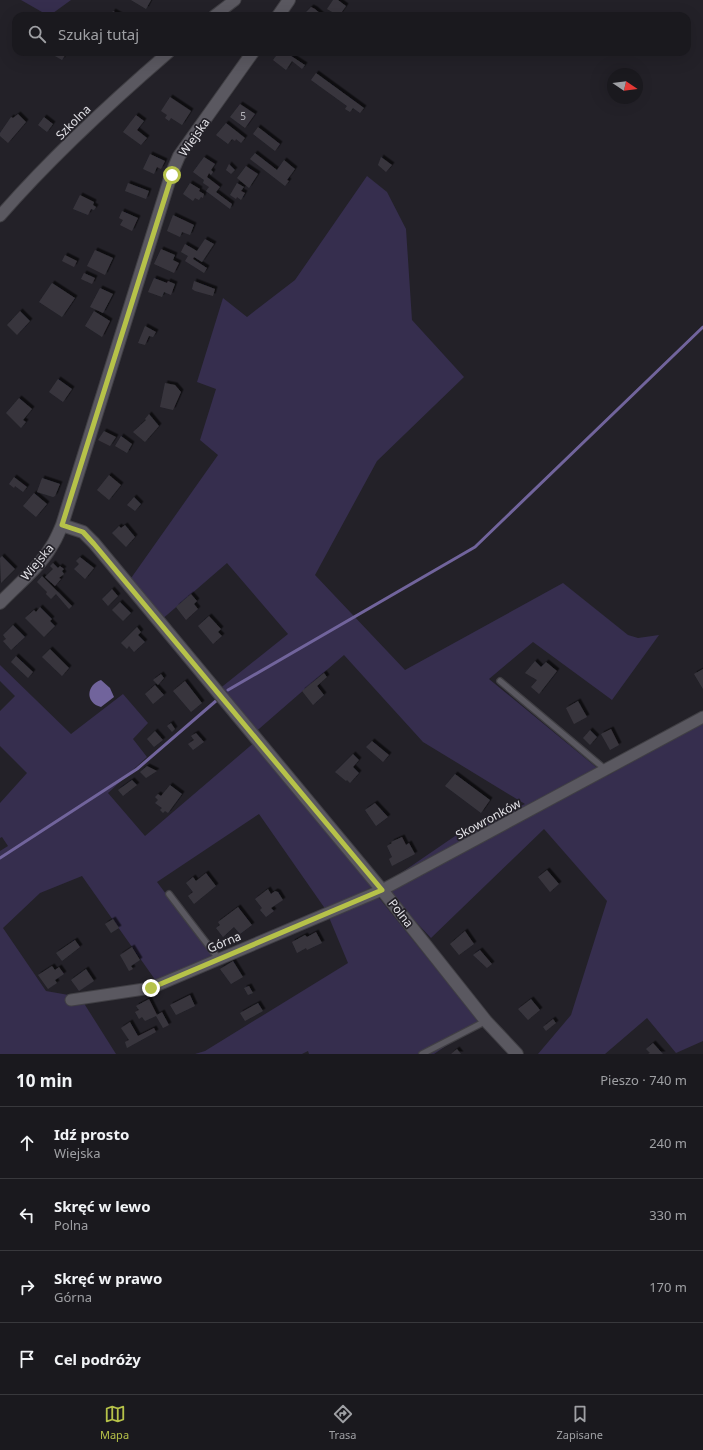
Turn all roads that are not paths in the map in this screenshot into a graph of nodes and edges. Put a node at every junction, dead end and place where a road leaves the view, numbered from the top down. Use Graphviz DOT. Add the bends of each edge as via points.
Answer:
graph roads {
  1 [pos="235,0"];
  2 [pos="289,0"];
  3 [pos="219,12"];
  4 [pos="281,12"];
  5 [pos="164,56"];
  6 [pos="250,56"];
  7 [pos="0,216"];
  8 [pos="62,525"];
  9 [pos="0,603"];
  10 [pos="500,681"];
  11 [pos="703,717"];
  12 [pos="606,770"];
  13 [pos="382,890"];
  14 [pos="169,894"];
  15 [pos="218,958"];
  16 [pos="71,1000"];
  17 [pos="486,1021"];
  18 [pos="422,1054"];
  19 [pos="517,1054"];
  1 -- 3 [label="street"];
  2 -- 4 [label="street"];
  5 -- 7 [label="street, Szkolna" via="106,108"];
  6 -- 8 [label="street, Wiejska" via="180,156 172,175"];
  8 -- 9 [label="street, Wiejska" via="46,555"];
  8 -- 13 [label="street, Polna" via="83,532 94,544"];
  10 -- 12 [label="lane"];
  11 -- 12 [label="street, Skowronków"];
  12 -- 13 [label="street, Skowronków"];
  13 -- 15 [label="street, Górna"];
  13 -- 17 [label="street, Polna"];
  14 -- 15 [label="lane"];
  15 -- 16 [label="street, Górna" via="151,988"];
  17 -- 18 [label="lane"];
  17 -- 19 [label="street, Polna"];
}
